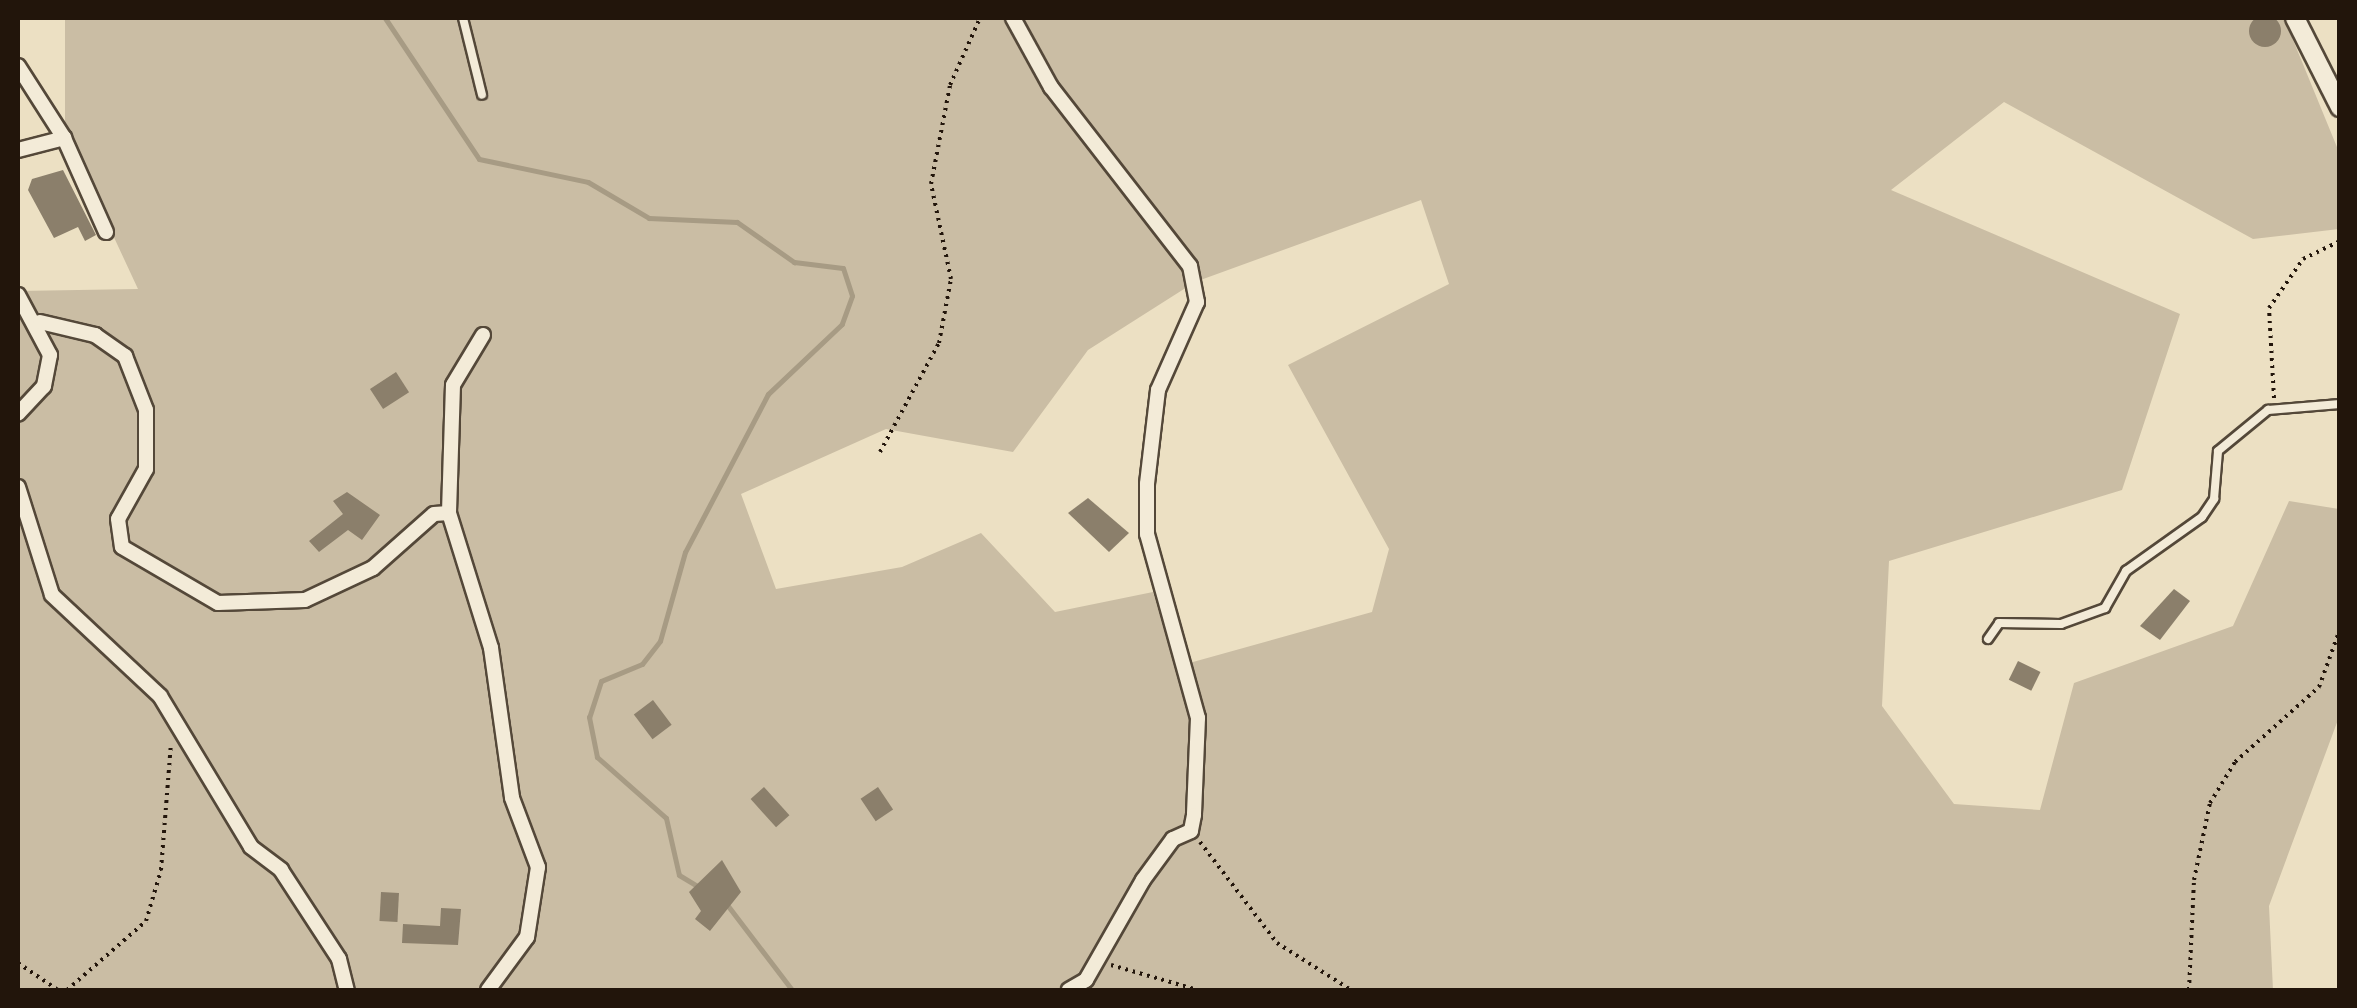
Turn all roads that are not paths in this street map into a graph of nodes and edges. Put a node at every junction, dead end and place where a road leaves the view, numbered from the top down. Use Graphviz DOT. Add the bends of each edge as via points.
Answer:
graph roads {
  1 [pos="462,18"];
  2 [pos="1013,18"];
  3 [pos="2295,18"];
  4 [pos="18,66"];
  5 [pos="482,96"];
  6 [pos="2340,107"];
  7 [pos="64,138"];
  8 [pos="18,150"];
  9 [pos="106,232"];
  10 [pos="18,295"];
  11 [pos="40,322"];
  12 [pos="483,335"];
  13 [pos="2340,404"];
  14 [pos="18,414"];
  15 [pos="18,487"];
  16 [pos="449,513"];
  17 [pos="1988,640"];
  18 [pos="347,990"];
  19 [pos="488,990"];
  20 [pos="1070,990"];
  1 -- 5 [label="lane"];
  2 -- 20 [label="street" via="1052,87 1190,266 1197,302 1189,334 1158,390 1148,436 1146,534 1198,718 1191,831 1172,839 1097,961"];
  3 -- 6 [label="street"];
  4 -- 7 [label="street"];
  7 -- 8 [label="street"];
  7 -- 9 [label="street"];
  10 -- 11 [label="street"];
  11 -- 14 [label="street" via="50,354 44,386"];
  11 -- 16 [label="street" via="94,334 126,356 146,410 146,469 118,520 122,546 218,603 304,600 373,568 434,514"];
  12 -- 16 [label="street" via="453,385"];
  13 -- 17 [label="lane" via="2275,409 2218,451 2214,499 2202,516 2126,571 2104,608 2061,624 1999,623"];
  15 -- 18 [label="street" via="52,596 160,696 251,847 281,870 339,959"];
  16 -- 19 [label="street" via="492,648 512,798 538,867 527,937"];
}
